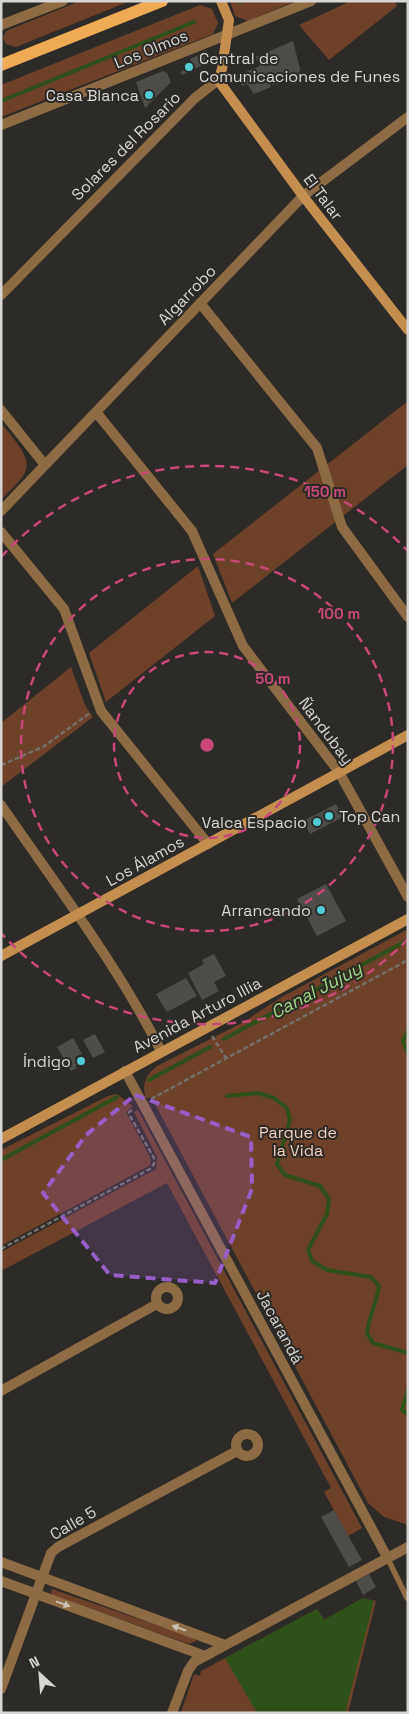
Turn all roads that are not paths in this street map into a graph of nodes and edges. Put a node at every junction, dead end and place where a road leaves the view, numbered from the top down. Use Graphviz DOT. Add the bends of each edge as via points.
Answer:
graph roads {
  1 [pos="63,1"];
  2 [pos="162,1"];
  3 [pos="221,1"];
  4 [pos="311,1"];
  5 [pos="1,26"];
  6 [pos="228,34"];
  7 [pos="2,62"];
  8 [pos="218,80"];
  9 [pos="408,117"];
  10 [pos="1,125"];
  11 [pos="303,196"];
  12 [pos="1,295"];
  13 [pos="200,303"];
  14 [pos="408,330"];
  15 [pos="1,410"];
  16 [pos="96,412"];
  17 [pos="45,465"];
  18 [pos="1,511"];
  19 [pos="1,532"];
  20 [pos="408,617"];
  21 [pos="408,735"];
  22 [pos="339,772"];
  23 [pos="1,805"];
  24 [pos="208,844"];
  25 [pos="408,898"];
  26 [pos="77,915"];
  27 [pos="408,919"];
  28 [pos="1,956"];
  29 [pos="161,1051"];
  30 [pos="124,1071"];
  31 [pos="1,1139"];
  32 [pos="157,1304"];
  33 [pos="1,1391"];
  34 [pos="237,1451"];
  35 [pos="408,1547"];
  36 [pos="387,1557"];
  37 [pos="1,1562"];
  38 [pos="42,1577"];
  39 [pos="1,1581"];
  40 [pos="36,1593"];
  41 [pos="408,1598"];
  42 [pos="225,1645"];
  43 [pos="205,1656"];
  44 [pos="1,1689"];
  45 [pos="172,1713"];
  1 -- 5 [label="street"];
  2 -- 7 [label="main road"];
  3 -- 6 [label="street" via="229,20"];
  4 -- 6 [label="street, Los Olmos"];
  6 -- 8 [label="street"];
  6 -- 10 [label="street, Los Olmos"];
  8 -- 11 [label="street, El Talar"];
  8 -- 12 [label="street, Solares del Rosario" via="195,98"];
  9 -- 11 [label="street, Algarrobo"];
  11 -- 13 [label="street, Algarrobo"];
  11 -- 14 [label="street, El Talar"];
  13 -- 16 [label="street, Algarrobo"];
  13 -- 20 [label="street" via="317,448 342,528"];
  15 -- 17 [label="street"];
  16 -- 17 [label="street, Algarrobo"];
  16 -- 22 [label="street, Ñandubay" via="192,531 243,646"];
  17 -- 18 [label="street, Algarrobo"];
  19 -- 24 [label="street" via="64,609 101,711"];
  21 -- 22 [label="street, Los Álamos"];
  22 -- 24 [label="street, Los Álamos"];
  22 -- 25 [label="street, Ñandubay"];
  23 -- 26 [label="street"];
  24 -- 26 [label="street, Los Álamos"];
  26 -- 28 [label="street, Los Álamos"];
  26 -- 29 [label="street" via="145,1020"];
  27 -- 29 [label="street, Avenida Arturo Illia"];
  29 -- 30 [label="street, Avenida Arturo Illia"];
  30 -- 31 [label="street, Avenida Arturo Illia"];
  30 -- 36 [label="street, Jacarandá"];
  32 -- 33 [label="street"];
  34 -- 38 [label="street, Calle 5" via="58,1547 51,1553"];
  35 -- 36 [label="street"];
  36 -- 41 [label="lane, Jacarandá"];
  36 -- 42 [label="street"];
  37 -- 38 [label="street"];
  38 -- 40 [label="street, Calle 5"];
  42 -- 38 [label="street, one-way"];
  39 -- 40 [label="street"];
  40 -- 43 [label="street, one-way"];
  40 -- 44 [label="street, Calle 5"];
  42 -- 43 [label="street"];
  43 -- 45 [label="street" via="194,1662 188,1671"];
}
